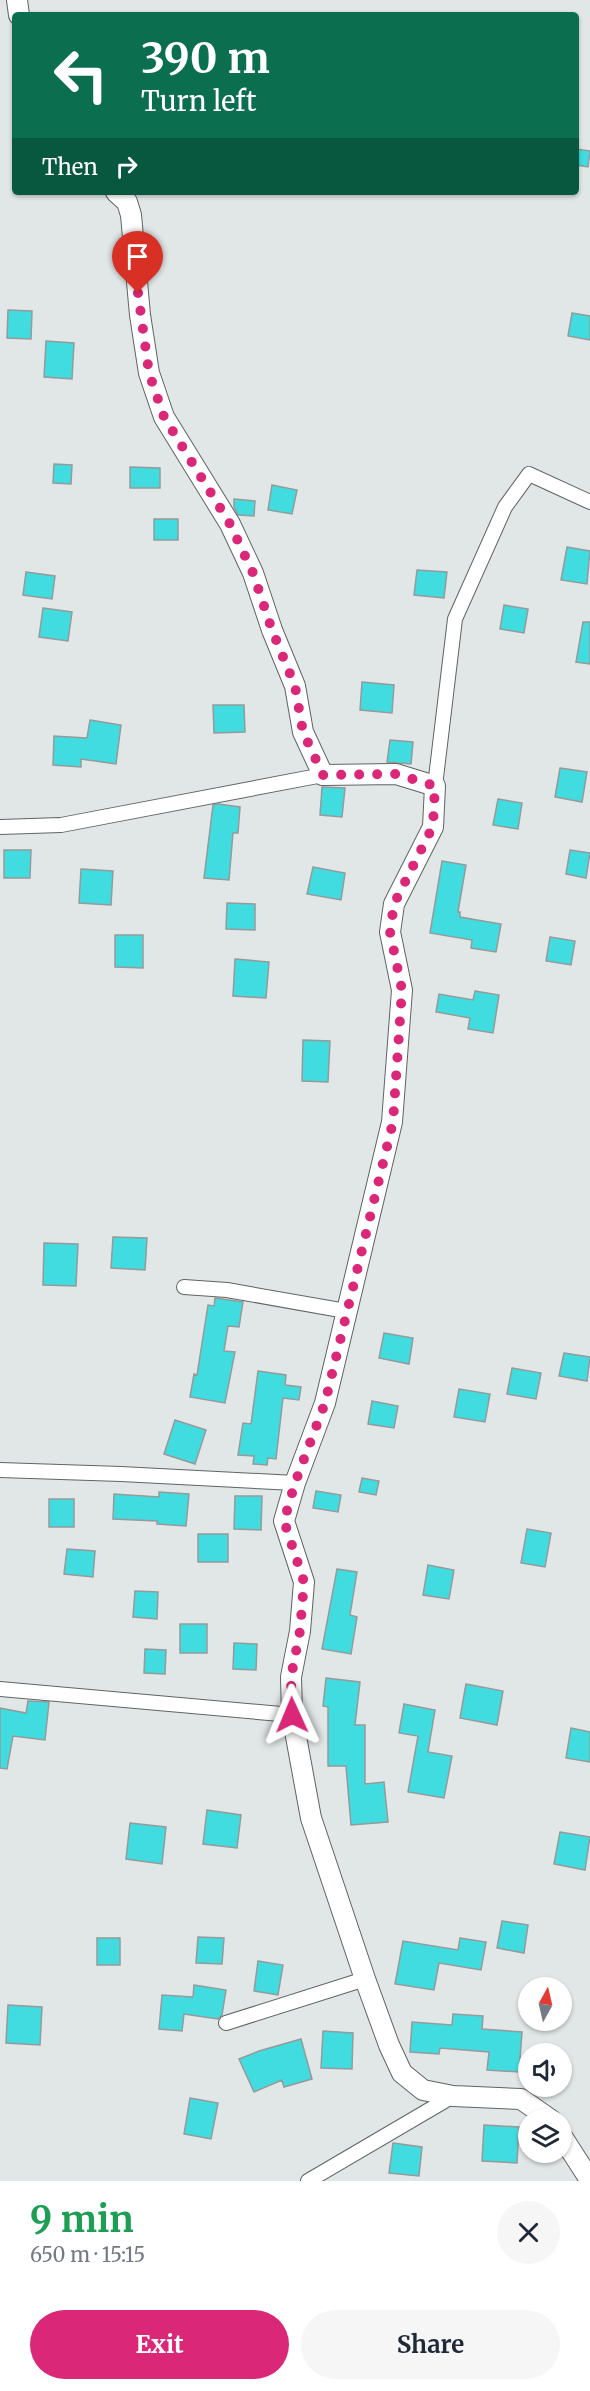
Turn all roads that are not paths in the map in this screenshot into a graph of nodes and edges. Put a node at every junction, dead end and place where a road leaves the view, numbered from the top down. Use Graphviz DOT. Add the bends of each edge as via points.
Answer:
graph roads {
  1 [pos="119,195"];
  2 [pos="590,502"];
  3 [pos="323,775"];
  4 [pos="435,786"];
  5 [pos="0,827"];
  6 [pos="184,1287"];
  7 [pos="346,1311"];
  8 [pos="0,1470"];
  9 [pos="295,1483"];
  10 [pos="0,1689"];
  11 [pos="292,1715"];
  12 [pos="365,1978"];
  13 [pos="226,2023"];
  14 [pos="453,2096"];
  15 [pos="535,2109"];
  16 [pos="572,2152"];
  17 [pos="590,2180"];
  18 [pos="308,2181"];
  1 -- 3 [label="street" via="127,202 131,215 147,362 164,417 230,524 253,573 295,686 303,732"];
  2 -- 4 [label="street" via="529,474 505,507 455,619"];
  3 -- 4 [label="street" via="396,774"];
  3 -- 5 [label="street" via="61,825"];
  4 -- 7 [label="street" via="433,826 394,904 390,932 402,990 393,1122"];
  6 -- 7 [label="street" via="227,1290"];
  7 -- 9 [label="street" via="325,1403"];
  8 -- 9 [label="street"];
  9 -- 11 [label="street" via="284,1521 304,1582 291,1677"];
  10 -- 11 [label="street"];
  11 -- 12 [label="street" via="311,1818"];
  12 -- 13 [label="street"];
  12 -- 14 [label="street" via="402,2073 423,2090"];
  14 -- 15 [label="street" via="521,2099"];
  14 -- 18 [label="street"];
  16 -- 17 [label="street"];
}
